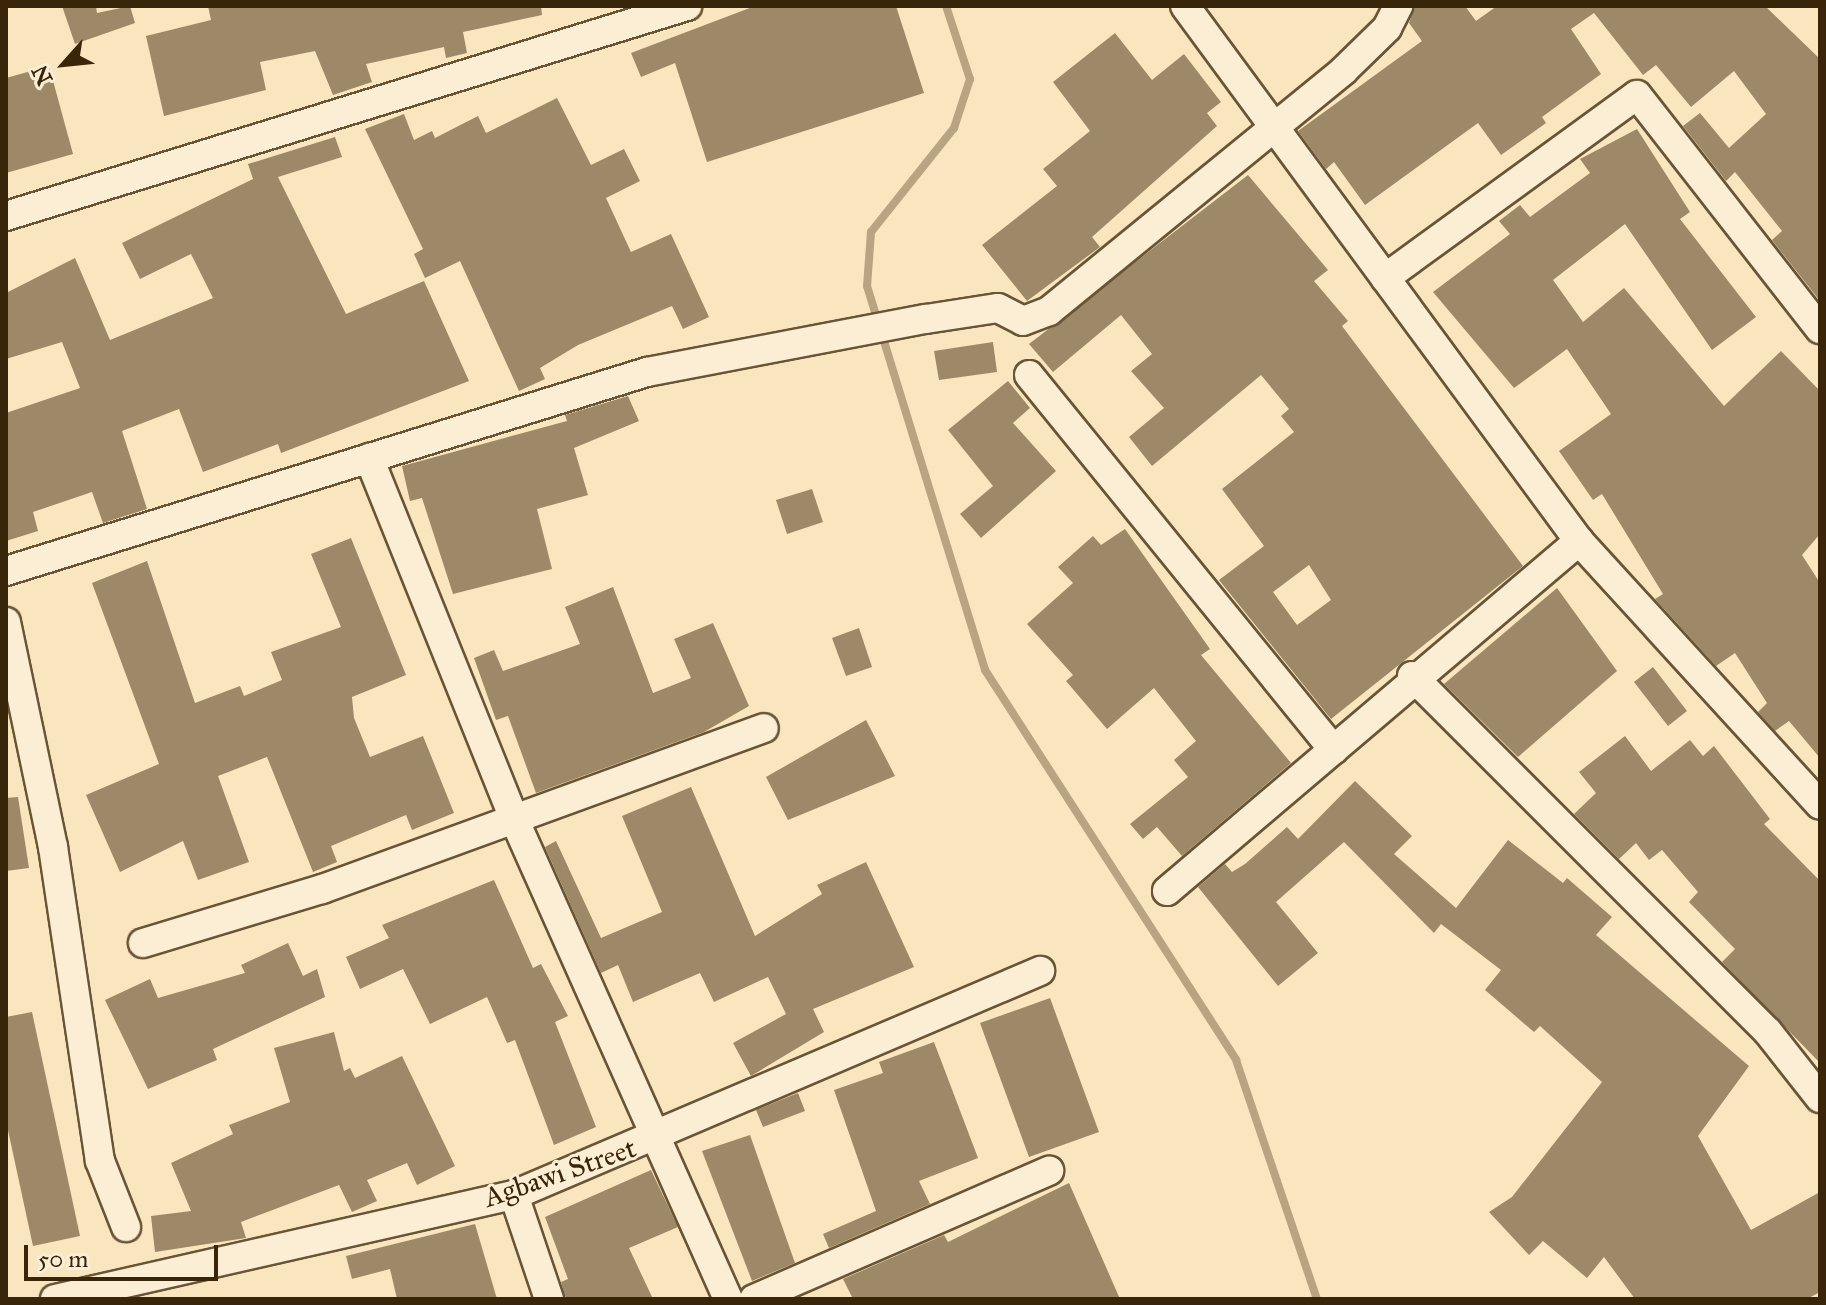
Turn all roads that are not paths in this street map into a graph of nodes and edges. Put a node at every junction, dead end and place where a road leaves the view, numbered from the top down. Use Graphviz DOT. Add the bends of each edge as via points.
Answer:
graph roads {
  1 [pos="687,6"];
  2 [pos="1185,6"];
  3 [pos="1398,6"];
  4 [pos="1277,123"];
  5 [pos="6,216"];
  6 [pos="1385,278"];
  7 [pos="1820,329"];
  8 [pos="1029,375"];
  9 [pos="369,458"];
  10 [pos="1579,541"];
  11 [pos="6,571"];
  12 [pos="6,622"];
  13 [pos="1412,676"];
  14 [pos="764,728"];
  15 [pos="1334,750"];
  16 [pos="1820,805"];
  17 [pos="515,821"];
  18 [pos="1167,891"];
  19 [pos="143,943"];
  20 [pos="1040,971"];
  21 [pos="1820,1098"];
  22 [pos="653,1141"];
  23 [pos="1049,1171"];
  24 [pos="514,1195"];
  25 [pos="126,1227"];
  26 [pos="181,1286"];
  27 [pos="69,1298"];
  28 [pos="549,1299"];
  29 [pos="728,1299"];
  30 [pos="754,1299"];
  1 -- 5 [label="street"];
  2 -- 4 [label="street"];
  3 -- 4 [label="street" via="1387,28 1343,71"];
  4 -- 6 [label="street"];
  4 -- 9 [label="street" via="1105,272 1023,321 998,308 647,372"];
  6 -- 7 [label="street" via="1637,95"];
  6 -- 10 [label="street"];
  8 -- 15 [label="street"];
  9 -- 11 [label="street"];
  9 -- 17 [label="street"];
  10 -- 13 [label="street"];
  10 -- 16 [label="street"];
  12 -- 25 [label="street" via="53,847 100,1161"];
  13 -- 15 [label="street"];
  13 -- 21 [label="street" via="1768,1032"];
  14 -- 17 [label="street"];
  15 -- 18 [label="street"];
  17 -- 19 [label="street"];
  17 -- 22 [label="street"];
  20 -- 22 [label="street, Agbawi Street"];
  22 -- 24 [label="street, Agbawi Street"];
  22 -- 29 [label="street"];
  23 -- 30 [label="street"];
  24 -- 26 [label="street, Agbawi Street"];
  24 -- 28 [label="street"];
  26 -- 27 [label="street, Agbawi Street"];
}
